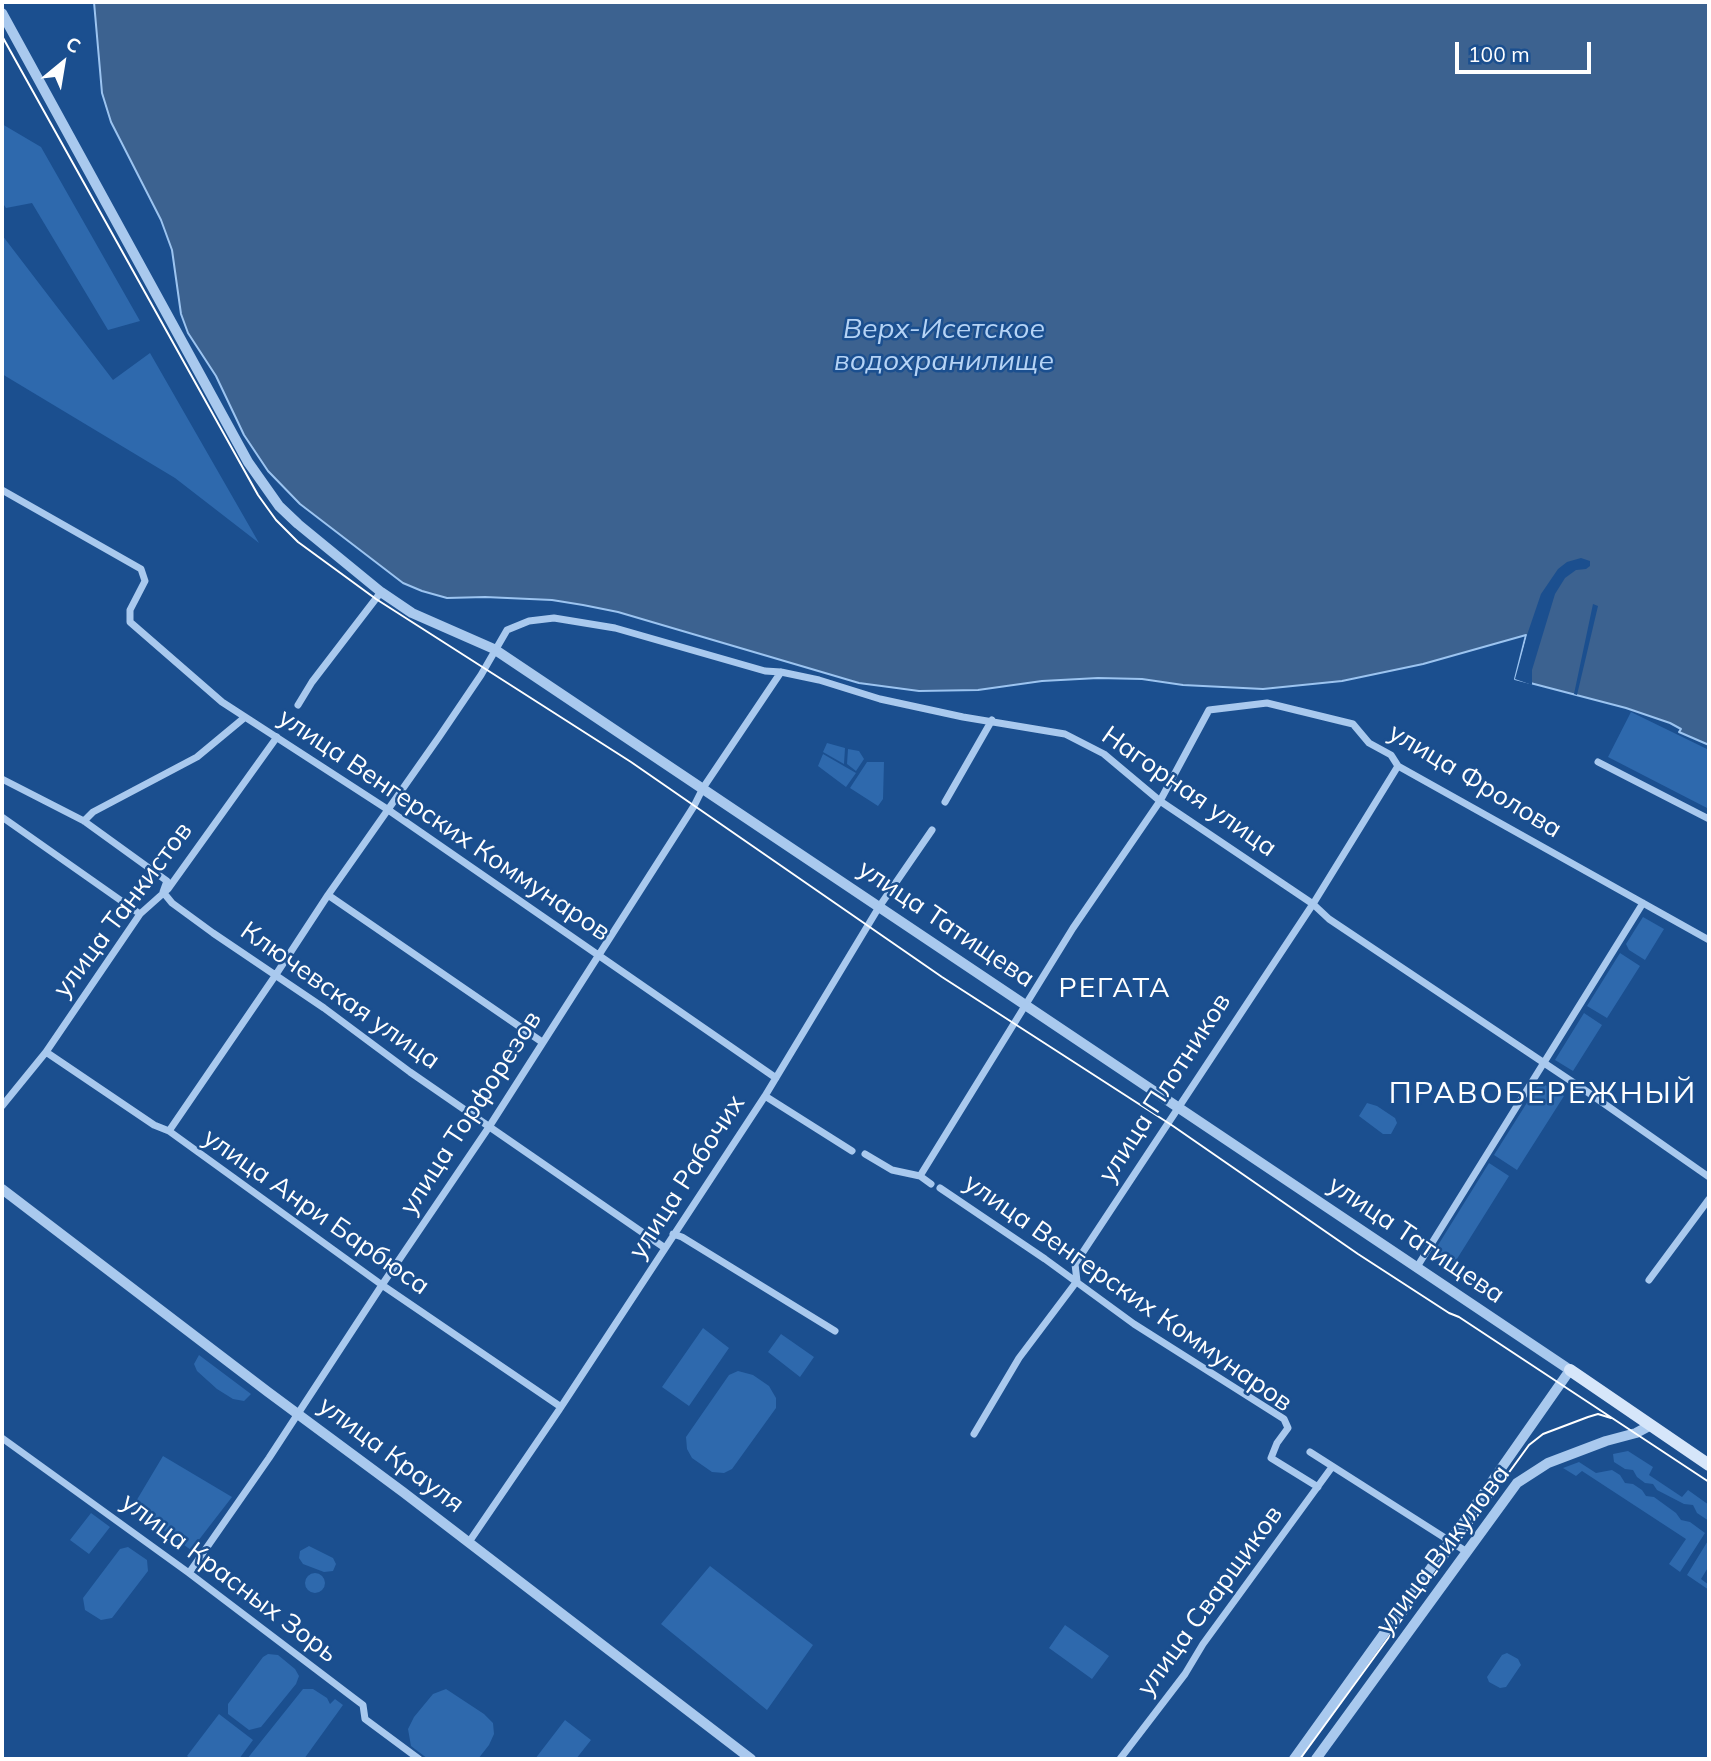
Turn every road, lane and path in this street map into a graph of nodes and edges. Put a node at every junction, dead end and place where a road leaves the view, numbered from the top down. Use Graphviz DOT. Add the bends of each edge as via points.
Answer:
graph roads {
  1 [pos="2,13"];
  2 [pos="2,490"];
  3 [pos="382,592"];
  4 [pos="494,649"];
  5 [pos="781,671"];
  6 [pos="298,705"];
  7 [pos="244,718"];
  8 [pos="992,720"];
  9 [pos="277,737"];
  10 [pos="1598,762"];
  11 [pos="1398,766"];
  12 [pos="2,779"];
  13 [pos="703,788"];
  14 [pos="1160,801"];
  15 [pos="945,802"];
  16 [pos="387,809"];
  17 [pos="2,817"];
  18 [pos="1709,819"];
  19 [pos="84,821"];
  20 [pos="932,830"];
  21 [pos="163,892"];
  22 [pos="328,895"];
  23 [pos="1643,903"];
  24 [pos="1313,904"];
  25 [pos="879,907"];
  26 [pos="140,914"];
  27 [pos="1709,940"];
  28 [pos="599,956"];
  29 [pos="275,976"];
  30 [pos="1024,1004"];
  31 [pos="542,1042"];
  32 [pos="46,1052"];
  33 [pos="1544,1063"];
  34 [pos="776,1078"];
  35 [pos="765,1096"];
  36 [pos="2,1106"];
  37 [pos="1178,1107"];
  38 [pos="489,1127"];
  39 [pos="169,1131"];
  40 [pos="852,1151"];
  41 [pos="865,1154"];
  42 [pos="920,1176"];
  43 [pos="1709,1177"];
  44 [pos="932,1184"];
  45 [pos="940,1188"];
  46 [pos="2,1189"];
  47 [pos="1709,1199"];
  48 [pos="673,1234"];
  49 [pos="664,1248"];
  50 [pos="1417,1267"];
  51 [pos="1649,1280"];
  52 [pos="1077,1281"];
  53 [pos="382,1285"];
  54 [pos="835,1331"];
  55 [pos="1570,1370"];
  56 [pos="561,1407"];
  57 [pos="296,1413"];
  58 [pos="1651,1425"];
  59 [pos="974,1434"];
  60 [pos="2,1438"];
  61 [pos="1310,1451"];
  62 [pos="1709,1465"];
  63 [pos="1332,1467"];
  64 [pos="1318,1487"];
  65 [pos="1451,1541"];
  66 [pos="470,1542"];
  67 [pos="1467,1552"];
  68 [pos="189,1573"];
  69 [pos="419,1759"];
  70 [pos="751,1759"];
  71 [pos="1120,1759"];
  72 [pos="1294,1759"];
  73 [pos="1316,1759"];
  1 -- 3 [label="street, улица Татищева" via="248,462 279,506"];
  2 -- 7 [label="street" via="141,569 145,581 130,610 130,622"];
  3 -- 4 [label="street, улица Татищева" via="412,612"];
  3 -- 6 [label="street"];
  4 -- 5 [label="street, Нагорная улица" via="506,630 554,618 615,628 765,671"];
  4 -- 13 [label="street, улица Татищева"];
  4 -- 16 [label="street, Нагорная улица" via="481,675"];
  5 -- 8 [label="street, Нагорная улица" via="880,699"];
  5 -- 13 [label="street, улица Торфорезов"];
  7 -- 9 [label="street, улица Венгерских Коммунаров"];
  7 -- 19 [label="street, улица Венгерских Коммунаров" via="197,757"];
  8 -- 14 [label="street, Нагорная улица" via="1065,734 1104,754"];
  8 -- 15 [label="street"];
  9 -- 16 [label="street, улица Венгерских Коммунаров"];
  9 -- 21 [label="street, улица Танкистов"];
  10 -- 18 [label="street"];
  11 -- 14 [label="street, улица Фролова" via="1353,724 1267,704 1209,710"];
  11 -- 23 [label="street, улица Фролова"];
  11 -- 24 [label="street, улица Плотников"];
  12 -- 19 [label="street, Ключевская улица"];
  13 -- 25 [label="street, улица Татищева"];
  13 -- 28 [label="street, улица Торфорезов"];
  14 -- 24 [label="street, Нагорная улица"];
  14 -- 30 [label="street"];
  16 -- 22 [label="street, Нагорная улица"];
  16 -- 28 [label="street, улица Венгерских Коммунаров"];
  17 -- 26 [label="street"];
  19 -- 21 [label="street, Ключевская улица" via="167,881"];
  20 -- 25 [label="street, улица Рабочих"];
  21 -- 26 [label="street, улица Танкистов"];
  21 -- 29 [label="street, Ключевская улица"];
  22 -- 29 [label="street, Нагорная улица"];
  22 -- 31 [label="street"];
  23 -- 27 [label="street, улица Фролова"];
  23 -- 33 [label="street"];
  24 -- 33 [label="street, Нагорная улица"];
  24 -- 37 [label="street, улица Плотников"];
  25 -- 30 [label="street, улица Татищева"];
  25 -- 34 [label="street, улица Рабочих"];
  26 -- 32 [label="street, улица Танкистов"];
  28 -- 31 [label="street, улица Торфорезов"];
  28 -- 34 [label="street, улица Венгерских Коммунаров"];
  29 -- 38 [label="street, Ключевская улица"];
  29 -- 39 [label="street, Нагорная улица"];
  30 -- 37 [label="street, улица Татищева"];
  30 -- 42 [label="street"];
  31 -- 38 [label="street, улица Торфорезов"];
  32 -- 36 [label="street, улица Танкистов"];
  32 -- 39 [label="street, улица Анри Барбюса"];
  33 -- 43 [label="street, Нагорная улица"];
  33 -- 50 [label="street"];
  34 -- 35 [label="street, улица Рабочих"];
  35 -- 40 [label="street"];
  35 -- 48 [label="street, улица Рабочих"];
  37 -- 50 [label="street, улица Татищева"];
  37 -- 52 [label="street, улица Плотников" via="1075,1264"];
  38 -- 49 [label="street, Ключевская улица"];
  38 -- 53 [label="street, улица Торфорезов"];
  39 -- 53 [label="street, улица Анри Барбюса"];
  41 -- 42 [label="street, улица Венгерских Коммунаров" via="892,1170"];
  42 -- 44 [label="street, улица Венгерских Коммунаров"];
  45 -- 52 [label="street, улица Венгерских Коммунаров"];
  46 -- 57 [label="street, улица Крауля"];
  47 -- 51 [label="street"];
  48 -- 49 [label="street, улица Рабочих"];
  48 -- 54 [label="street"];
  49 -- 56 [label="street, улица Рабочих"];
  50 -- 55 [label="street, улица Татищева"];
  52 -- 59 [label="street, улица Плотников" via="1019,1358"];
  52 -- 64 [label="street, улица Венгерских Коммунаров" via="1134,1324 1284,1419 1288,1428 1271,1458"];
  53 -- 56 [label="street, улица Анри Барбюса"];
  53 -- 57 [label="street, улица Торфорезов"];
  55 -- 58 [label="main road, улица Татищева"];
  55 -- 65 [label="street, улица Викулова"];
  56 -- 66 [label="street, улица Рабочих"];
  57 -- 66 [label="street, улица Крауля"];
  57 -- 68 [label="street, улица Торфорезов"];
  58 -- 62 [label="main road, улица Татищева"];
  58 -- 67 [label="street, улица Викулова" via="1541,1466 1507,1496"];
  60 -- 68 [label="street, улица Красных Зорь"];
  61 -- 63 [label="street"];
  63 -- 64 [label="street, улица Сварщиков"];
  63 -- 65 [label="street"];
  64 -- 71 [label="street, улица Сварщиков"];
  65 -- 67 [label="street"];
  65 -- 72 [label="street, улица Викулова"];
  66 -- 70 [label="street, улица Крауля"];
  67 -- 73 [label="street, улица Викулова"];
  68 -- 69 [label="street, улица Красных Зорь" via="363,1705 365,1719"];
}
